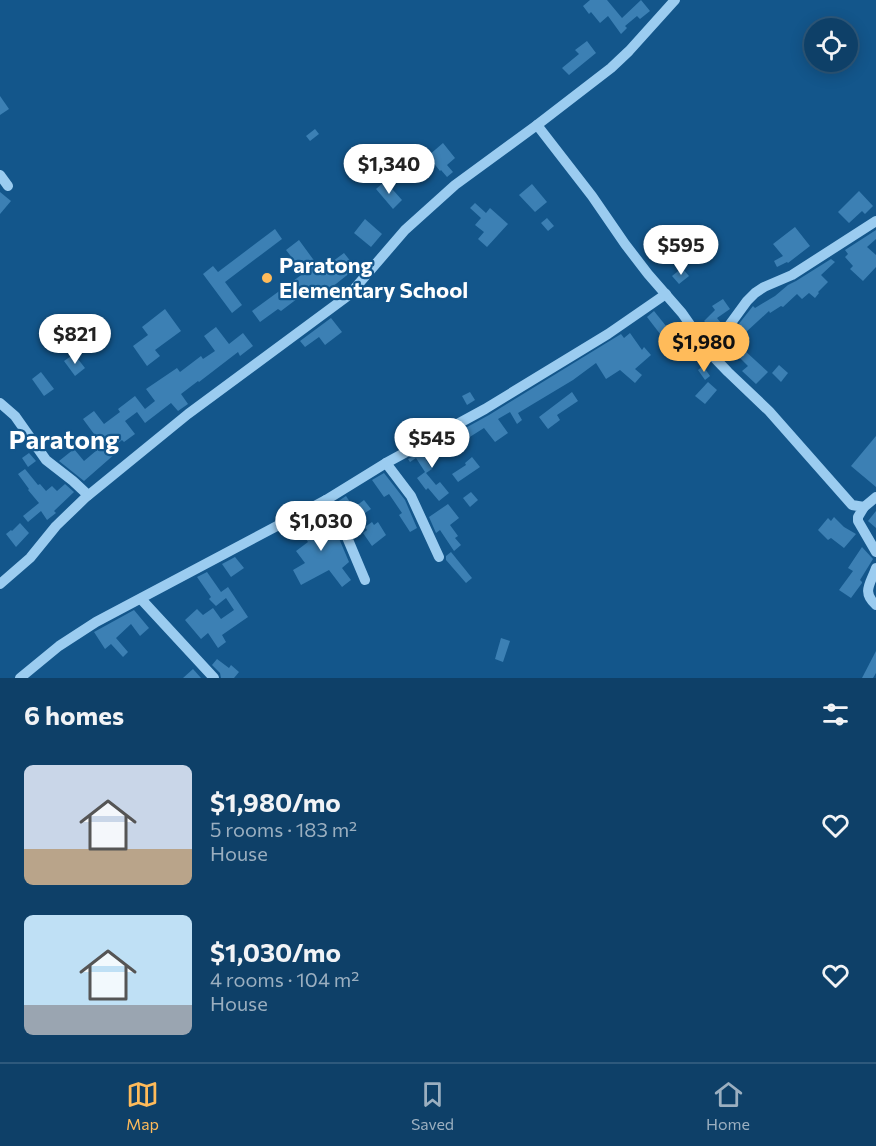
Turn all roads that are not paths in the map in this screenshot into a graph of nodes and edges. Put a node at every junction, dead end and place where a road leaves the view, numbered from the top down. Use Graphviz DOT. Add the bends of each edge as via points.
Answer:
graph roads {
  1 [pos="671,2"];
  2 [pos="537,125"];
  3 [pos="0,175"];
  4 [pos="8,186"];
  5 [pos="876,221"];
  6 [pos="666,294"];
  7 [pos="706,350"];
  8 [pos="0,403"];
  9 [pos="386,463"];
  10 [pos="88,495"];
  11 [pos="876,497"];
  12 [pos="327,500"];
  13 [pos="864,507"];
  14 [pos="876,552"];
  15 [pos="439,557"];
  16 [pos="876,568"];
  17 [pos="365,580"];
  18 [pos="0,584"];
  19 [pos="141,599"];
  20 [pos="876,605"];
  21 [pos="20,678"];
  22 [pos="214,678"];
  1 -- 2 [label="street" via="611,68"];
  2 -- 6 [label="street"];
  2 -- 10 [label="street" via="455,186 405,230 349,295 188,414"];
  3 -- 4 [label="street"];
  5 -- 7 [label="street" via="792,275 755,293"];
  6 -- 7 [label="street"];
  6 -- 9 [label="street" via="589,346"];
  7 -- 13 [label="street" via="770,411 852,504"];
  8 -- 10 [label="street" via="15,416 46,460"];
  9 -- 12 [label="street"];
  9 -- 15 [label="street" via="411,495"];
  10 -- 18 [label="street" via="30,558"];
  11 -- 13 [label="street"];
  12 -- 17 [label="street"];
  12 -- 19 [label="street"];
  13 -- 14 [label="street" via="858,521"];
  16 -- 20 [label="street" via="867,594"];
  19 -- 21 [label="street" via="59,646"];
  19 -- 22 [label="street"];
}
